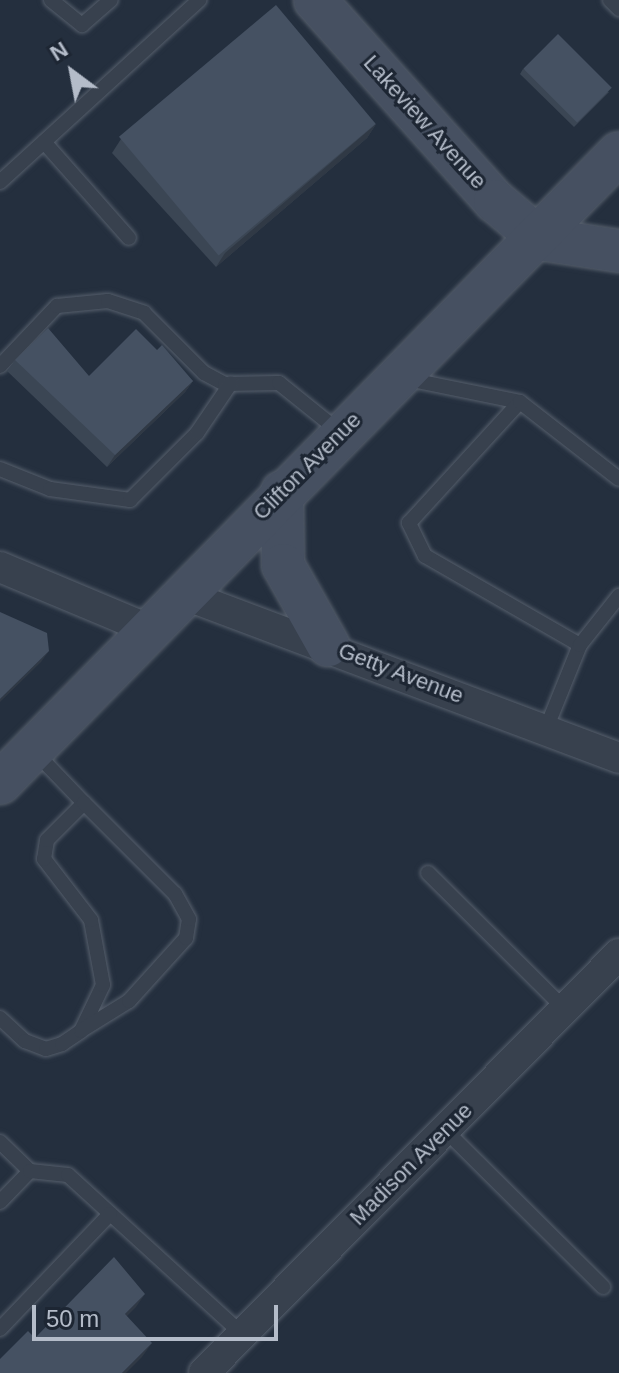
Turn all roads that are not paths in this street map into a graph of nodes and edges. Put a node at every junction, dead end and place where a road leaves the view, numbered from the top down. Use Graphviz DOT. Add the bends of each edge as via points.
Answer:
graph roads {
  1 [pos="51,0"];
  2 [pos="111,0"];
  3 [pos="199,0"];
  4 [pos="315,0"];
  5 [pos="610,0"];
  6 [pos="619,9"];
  7 [pos="44,142"];
  8 [pos="619,153"];
  9 [pos="0,182"];
  10 [pos="129,238"];
  11 [pos="540,239"];
  12 [pos="619,251"];
  13 [pos="0,366"];
  14 [pos="395,377"];
  15 [pos="231,383"];
  16 [pos="520,402"];
  17 [pos="341,432"];
  18 [pos="0,469"];
  19 [pos="619,479"];
  20 [pos="282,492"];
  21 [pos="0,567"];
  22 [pos="180,593"];
  23 [pos="619,596"];
  24 [pos="146,628"];
  25 [pos="328,645"];
  26 [pos="580,645"];
  27 [pos="546,729"];
  28 [pos="33,750"];
  29 [pos="619,758"];
  30 [pos="0,783"];
  31 [pos="84,803"];
  32 [pos="428,873"];
  33 [pos="619,954"];
  34 [pos="565,1009"];
  35 [pos="0,1018"];
  36 [pos="81,1031"];
  37 [pos="445,1130"];
  38 [pos="0,1142"];
  39 [pos="30,1171"];
  40 [pos="0,1202"];
  41 [pos="110,1214"];
  42 [pos="603,1287"];
  43 [pos="0,1329"];
  44 [pos="242,1334"];
  45 [pos="204,1373"];
  1 -- 2 [label="lane" via="82,25"];
  3 -- 7 [label="lane"];
  4 -- 11 [label="main road, Lakeview Avenue" via="495,201"];
  5 -- 6 [label="lane"];
  7 -- 9 [label="lane"];
  7 -- 10 [label="lane"];
  8 -- 11 [label="main road, Clifton Avenue"];
  11 -- 12 [label="main road"];
  11 -- 14 [label="main road, Clifton Avenue"];
  13 -- 15 [label="lane" via="57,306 108,301 144,313 204,373"];
  14 -- 16 [label="lane"];
  14 -- 17 [label="main road, Clifton Avenue"];
  15 -- 17 [label="lane" via="279,383"];
  15 -- 18 [label="lane" via="197,433 130,500 50,489"];
  16 -- 19 [label="lane"];
  16 -- 26 [label="lane" via="417,509 410,535 425,556"];
  17 -- 20 [label="main road, Clifton Avenue"];
  20 -- 22 [label="main road, Clifton Avenue"];
  20 -- 25 [label="main road" via="283,565"];
  21 -- 24 [label="street"];
  22 -- 24 [label="main road, Clifton Avenue"];
  22 -- 25 [label="street, Getty Avenue"];
  23 -- 26 [label="lane"];
  24 -- 28 [label="main road, Clifton Avenue"];
  25 -- 27 [label="street, Getty Avenue"];
  26 -- 27 [label="lane"];
  27 -- 29 [label="street, Getty Avenue"];
  28 -- 30 [label="main road, Clifton Avenue"];
  28 -- 31 [label="lane"];
  31 -- 36 [label="lane" via="47,840 44,859 91,920 103,954 103,985"];
  31 -- 36 [label="lane" via="175,894 189,919 186,938 129,1001"];
  32 -- 34 [label="lane"];
  33 -- 34 [label="street, Madison Avenue"];
  34 -- 37 [label="street, Madison Avenue"];
  35 -- 36 [label="lane" via="46,1049"];
  37 -- 42 [label="lane"];
  37 -- 44 [label="street, Madison Avenue"];
  38 -- 39 [label="lane"];
  39 -- 40 [label="lane"];
  39 -- 41 [label="lane" via="68,1175"];
  41 -- 43 [label="lane"];
  41 -- 44 [label="lane"];
  44 -- 45 [label="street, Madison Avenue"];
}
